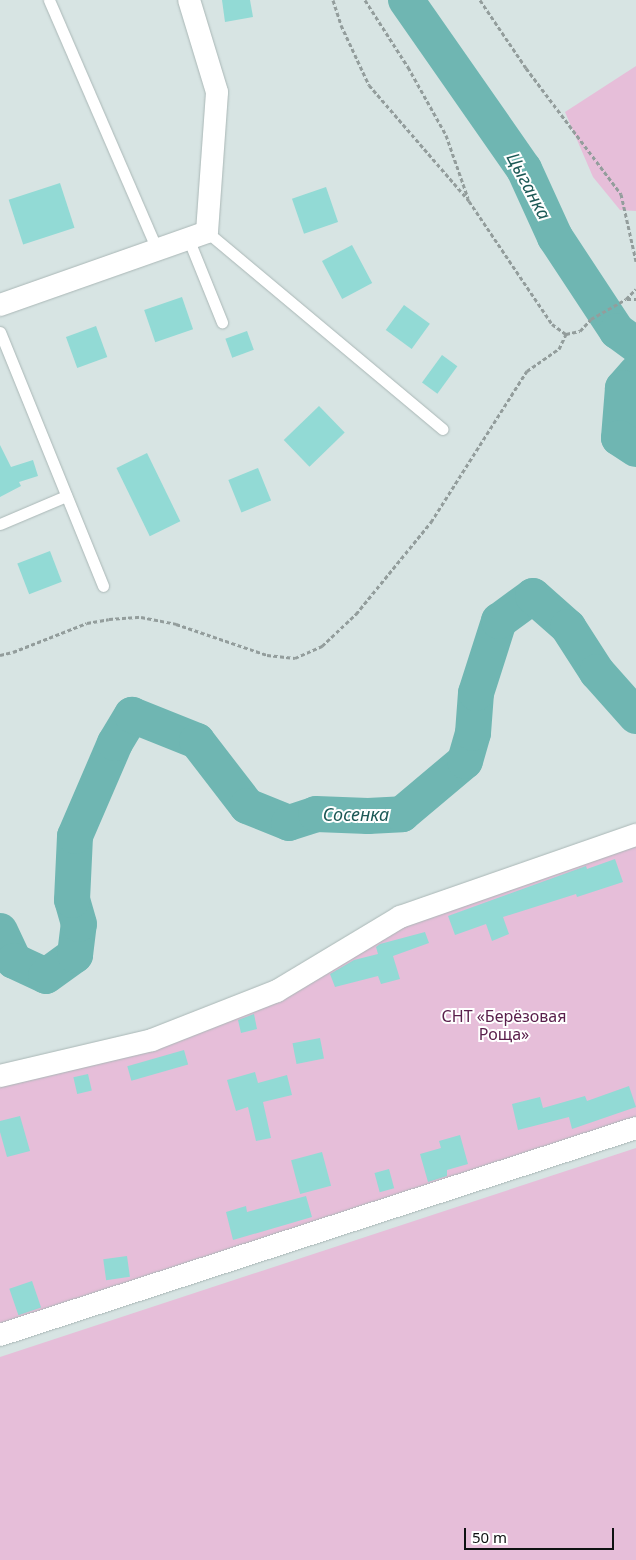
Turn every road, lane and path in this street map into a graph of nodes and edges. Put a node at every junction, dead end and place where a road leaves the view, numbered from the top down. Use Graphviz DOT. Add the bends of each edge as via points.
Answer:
graph roads {
  1 [pos="49,0"];
  2 [pos="189,0"];
  3 [pos="333,0"];
  4 [pos="365,0"];
  5 [pos="480,0"];
  6 [pos="469,201"];
  7 [pos="198,235"];
  8 [pos="157,250"];
  9 [pos="636,261"];
  10 [pos="636,289"];
  11 [pos="626,299"];
  12 [pos="636,299"];
  13 [pos="0,305"];
  14 [pos="222,322"];
  15 [pos="0,332"];
  16 [pos="566,334"];
  17 [pos="443,430"];
  18 [pos="66,496"];
  19 [pos="0,524"];
  20 [pos="104,586"];
  21 [pos="0,655"];
  22 [pos="636,835"];
  23 [pos="0,1076"];
  24 [pos="636,1128"];
  25 [pos="0,1335"];
  1 -- 8 [label="lane"];
  2 -- 7 [label="street" via="217,92"];
  3 -- 6 [label="path" via="369,85"];
  4 -- 6 [label="path" via="408,67 446,136"];
  5 -- 9 [label="path" via="526,68 621,194"];
  6 -- 16 [label="path" via="552,324"];
  7 -- 8 [label="street"];
  7 -- 14 [label="lane"];
  7 -- 17 [label="lane"];
  8 -- 13 [label="street"];
  10 -- 11 [label="path"];
  11 -- 12 [label="path"];
  11 -- 16 [label="path" via="591,320 580,331"];
  15 -- 18 [label="lane"];
  16 -- 21 [label="path" via="559,349 527,371 431,522 356,614 322,646 295,658 267,656 176,624 141,617 87,623"];
  18 -- 19 [label="lane"];
  18 -- 20 [label="lane"];
  22 -- 23 [label="street" via="400,917 276,991 152,1040"];
  24 -- 25 [label="street"];
}
